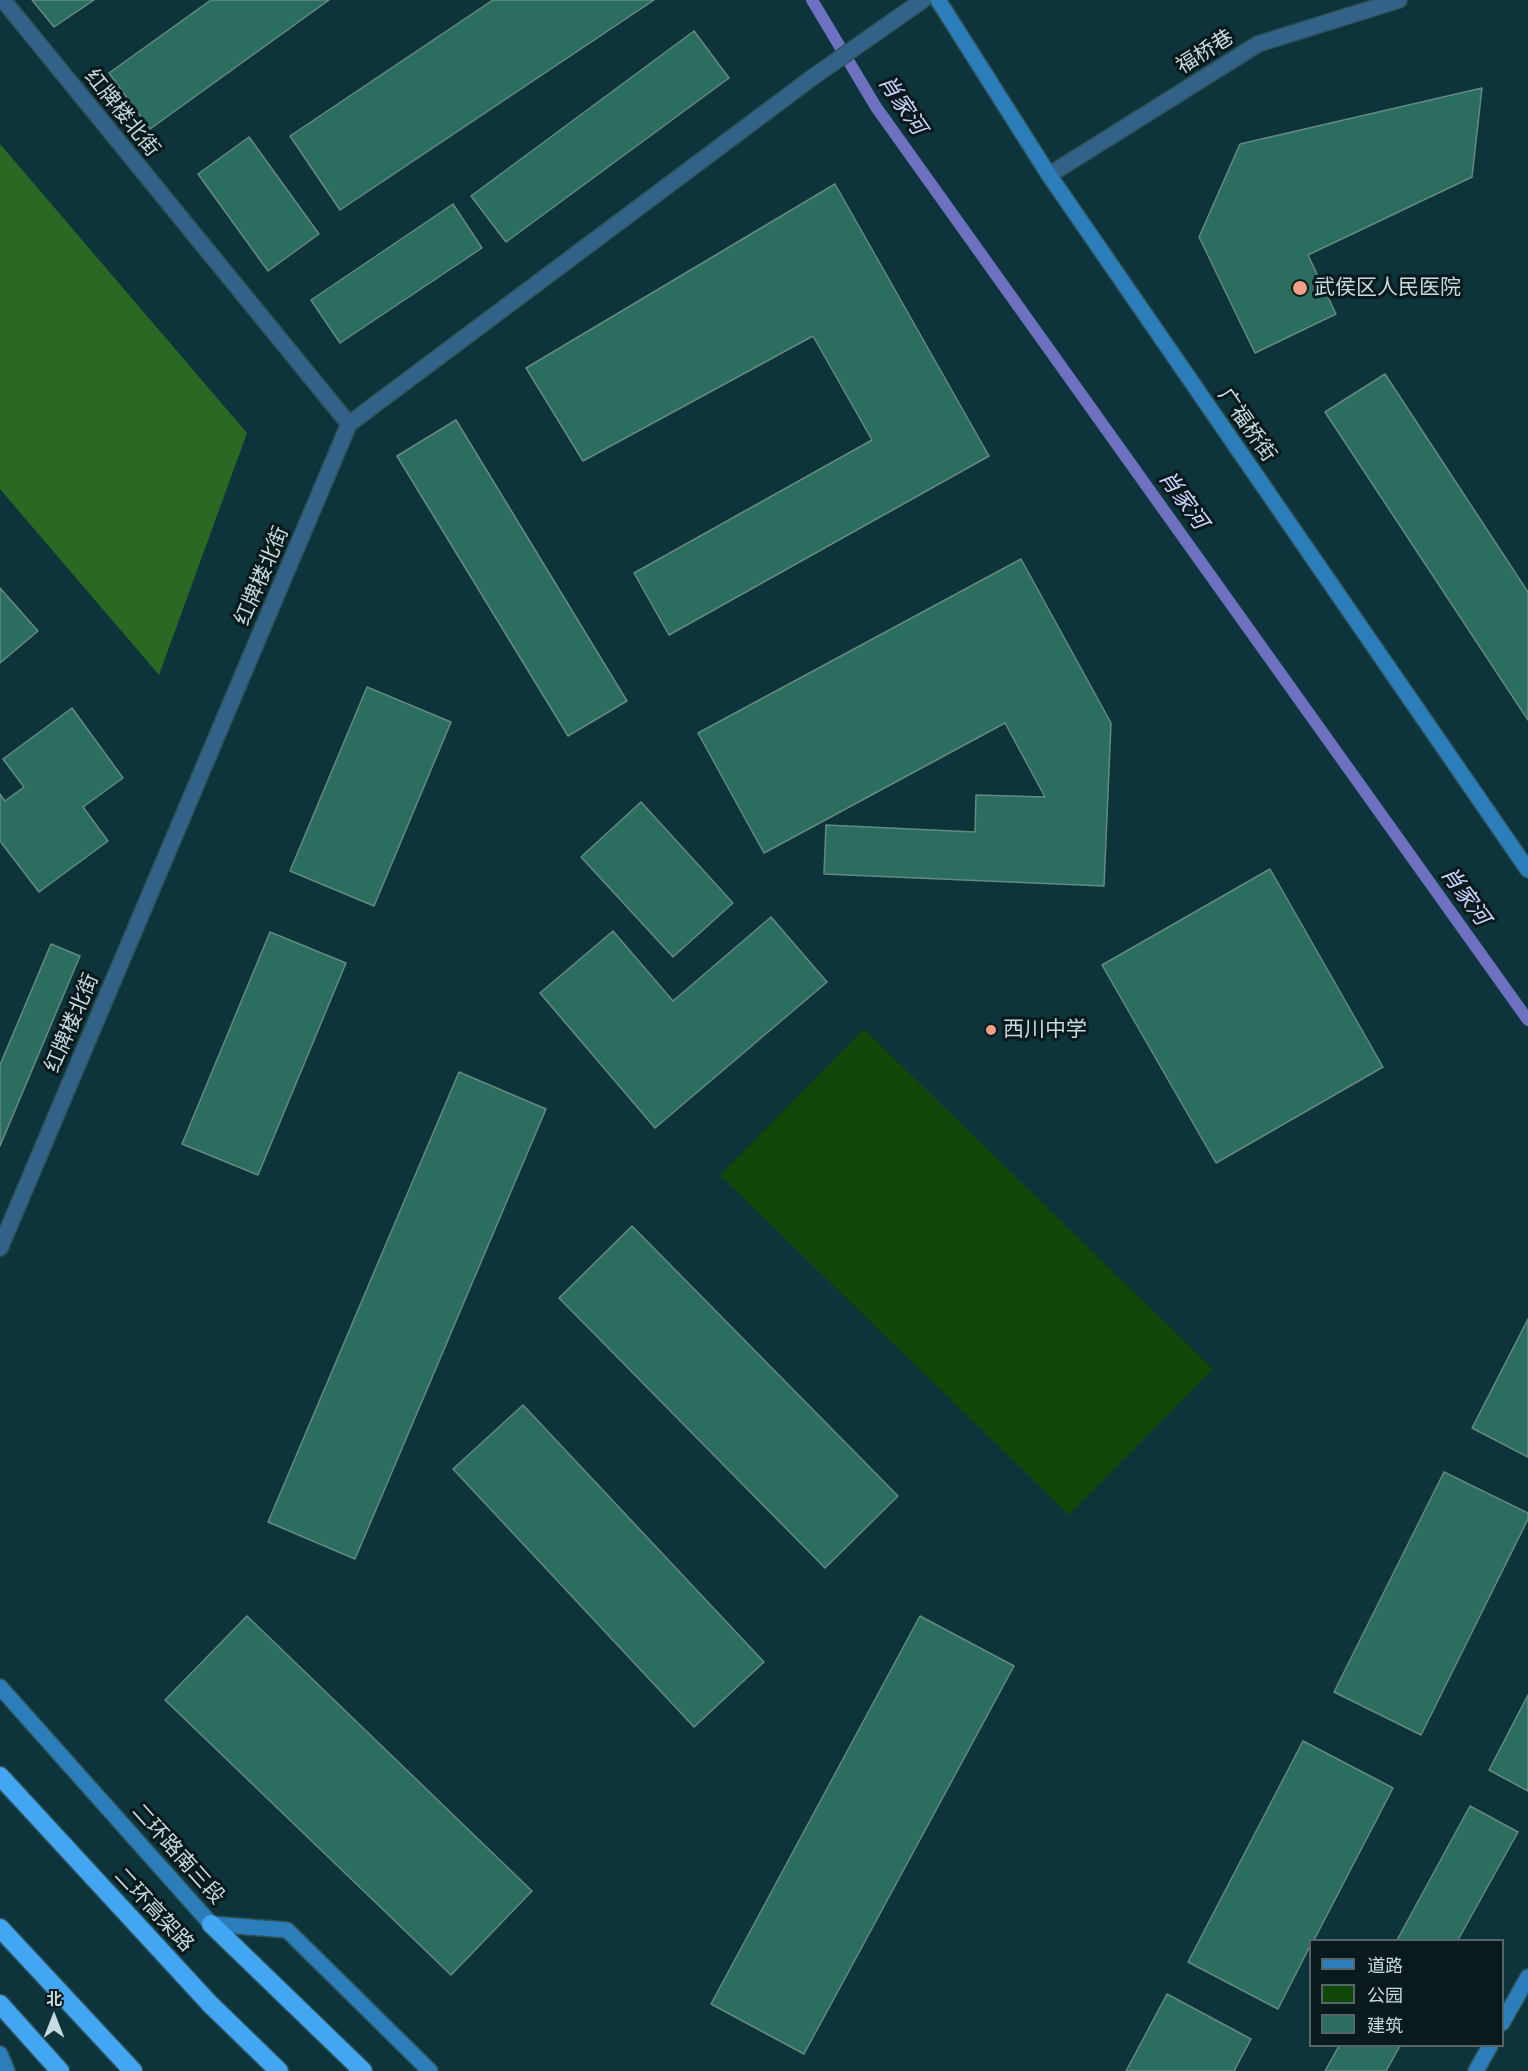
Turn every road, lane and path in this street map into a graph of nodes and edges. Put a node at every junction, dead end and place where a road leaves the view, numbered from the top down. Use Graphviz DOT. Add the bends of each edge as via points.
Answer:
graph roads {
  1 [pos="3,0"];
  2 [pos="923,0"];
  3 [pos="938,0"];
  4 [pos="1399,0"];
  5 [pos="1049,175"];
  6 [pos="349,424"];
  7 [pos="1528,870"];
  8 [pos="0,1248"];
  9 [pos="0,1687"];
  10 [pos="0,1776"];
  11 [pos="212,1923"];
  12 [pos="0,1928"];
  13 [pos="1528,1977"];
  14 [pos="0,2004"];
  15 [pos="1504,2021"];
  16 [pos="1489,2047"];
  17 [pos="0,2054"];
  18 [pos="7,2071"];
  19 [pos="60,2071"];
  20 [pos="133,2071"];
  21 [pos="279,2071"];
  22 [pos="363,2071"];
  23 [pos="430,2071"];
  24 [pos="1476,2071"];
  1 -- 6 [label="street, 红牌楼北街"];
  2 -- 6 [label="street" via="813,77"];
  3 -- 5 [label="main road, 广福桥街"];
  4 -- 5 [label="street, 福桥巷" via="1258,44"];
  5 -- 7 [label="main road, 广福桥街"];
  6 -- 8 [label="street, 红牌楼北街"];
  9 -- 11 [label="main road, 二环路南三段"];
  10 -- 21 [label="highway, 二环高架路" via="210,2004"];
  11 -- 22 [label="highway"];
  11 -- 23 [label="main road, 二环路南三段" via="287,1930"];
  12 -- 20 [label="highway"];
  13 -- 15 [label="main road"];
  14 -- 19 [label="highway"];
  16 -- 24 [label="main road"];
  17 -- 18 [label="main road"];
}
